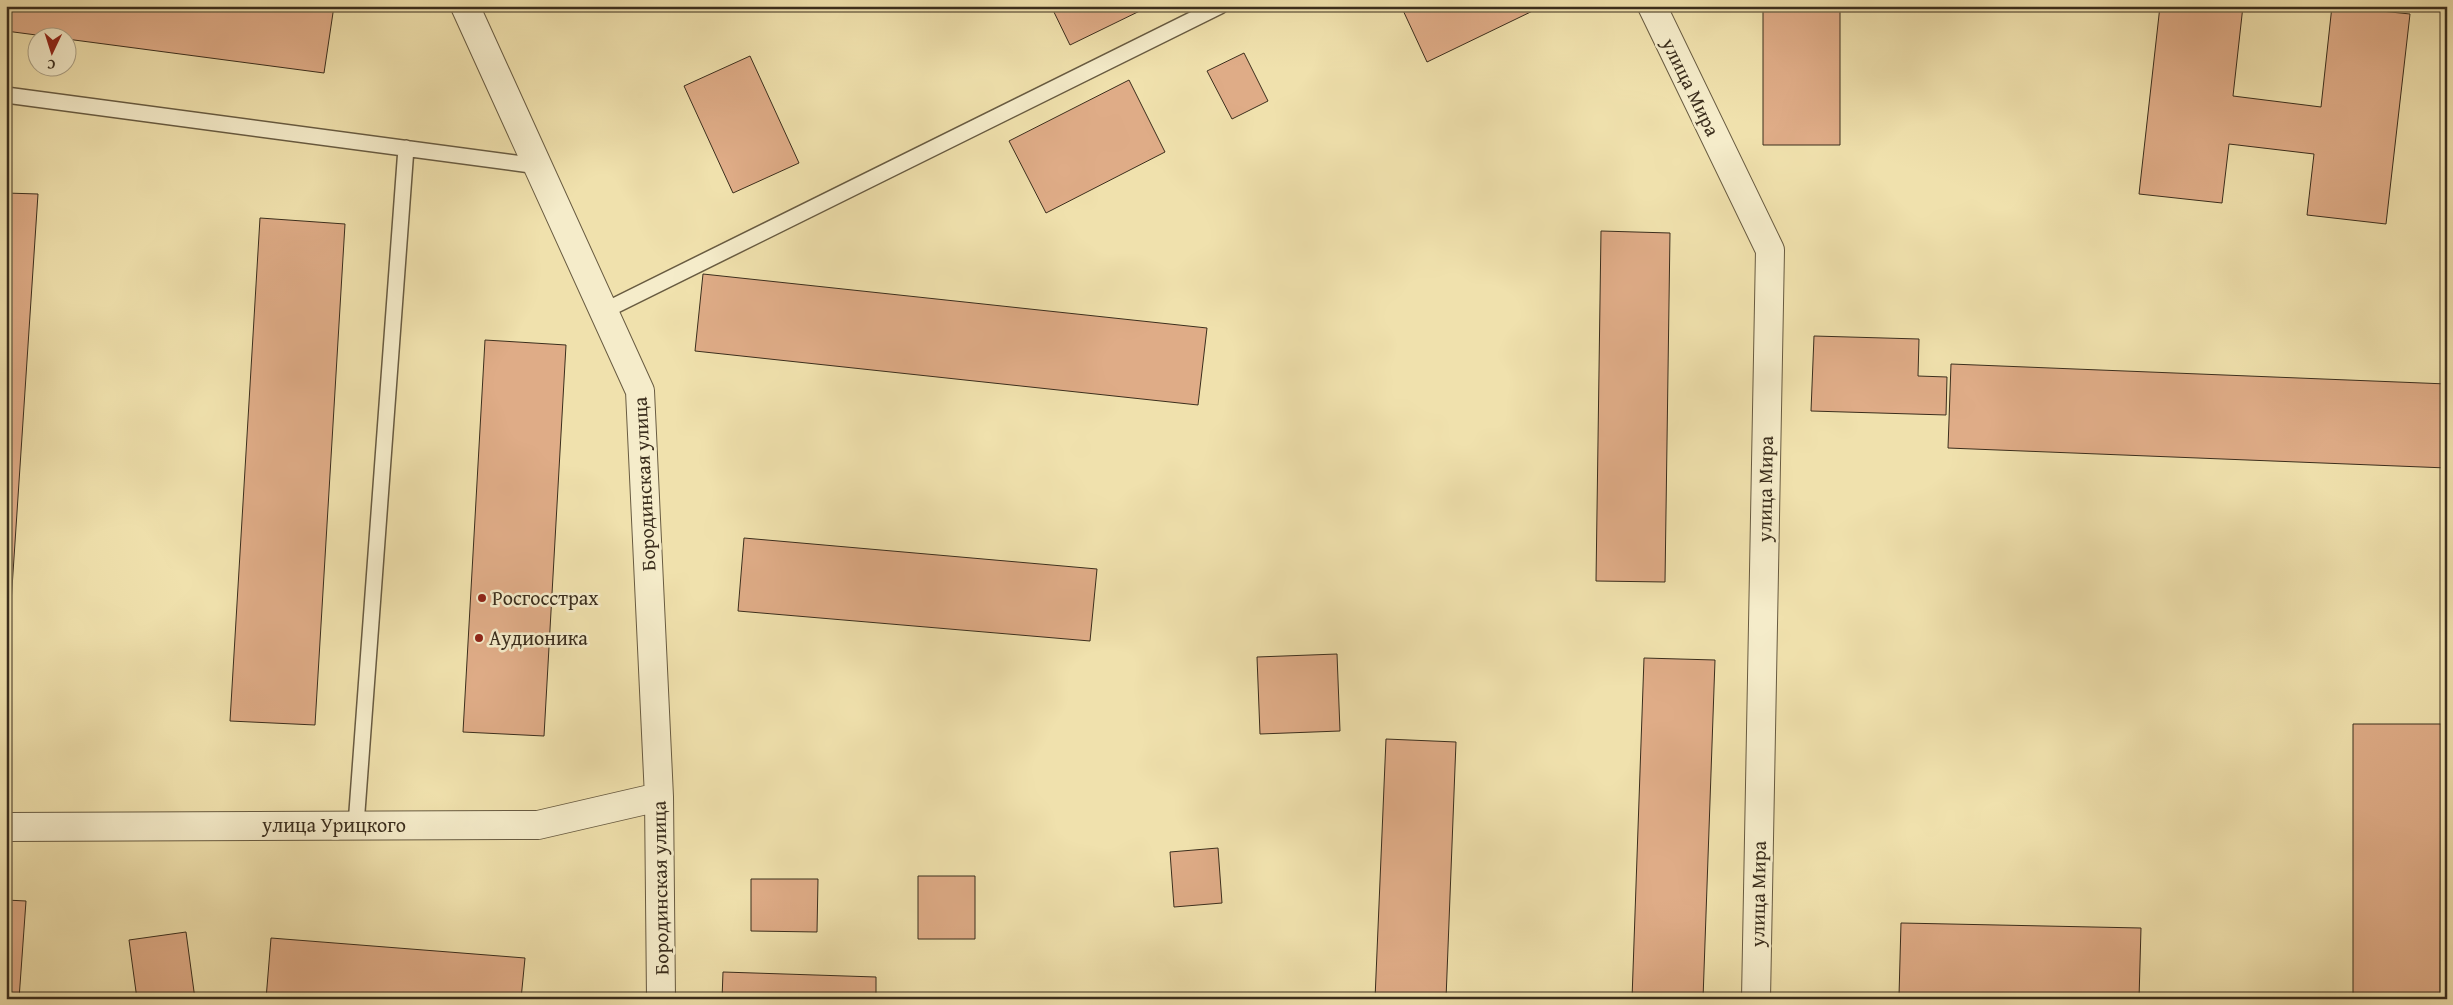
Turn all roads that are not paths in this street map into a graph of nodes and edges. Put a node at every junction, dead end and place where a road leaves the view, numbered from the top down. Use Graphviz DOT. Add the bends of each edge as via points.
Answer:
graph roads {
  1 [pos="465,6"];
  2 [pos="1220,6"];
  3 [pos="1652,6"];
  4 [pos="6,95"];
  5 [pos="406,148"];
  6 [pos="538,166"];
  7 [pos="604,311"];
  8 [pos="660,797"];
  9 [pos="356,825"];
  10 [pos="6,826"];
  11 [pos="661,999"];
  12 [pos="1756,999"];
  1 -- 6 [label="street, Бородинская улица"];
  2 -- 7 [label="lane"];
  3 -- 12 [label="street, улица Мира" via="1770,250"];
  4 -- 5 [label="lane"];
  5 -- 6 [label="lane"];
  5 -- 9 [label="lane"];
  6 -- 7 [label="street, Бородинская улица"];
  7 -- 8 [label="street, Бородинская улица" via="640,391"];
  8 -- 9 [label="street, улица Урицкого" via="538,825"];
  8 -- 11 [label="street, Бородинская улица"];
  9 -- 10 [label="street, улица Урицкого"];
}
